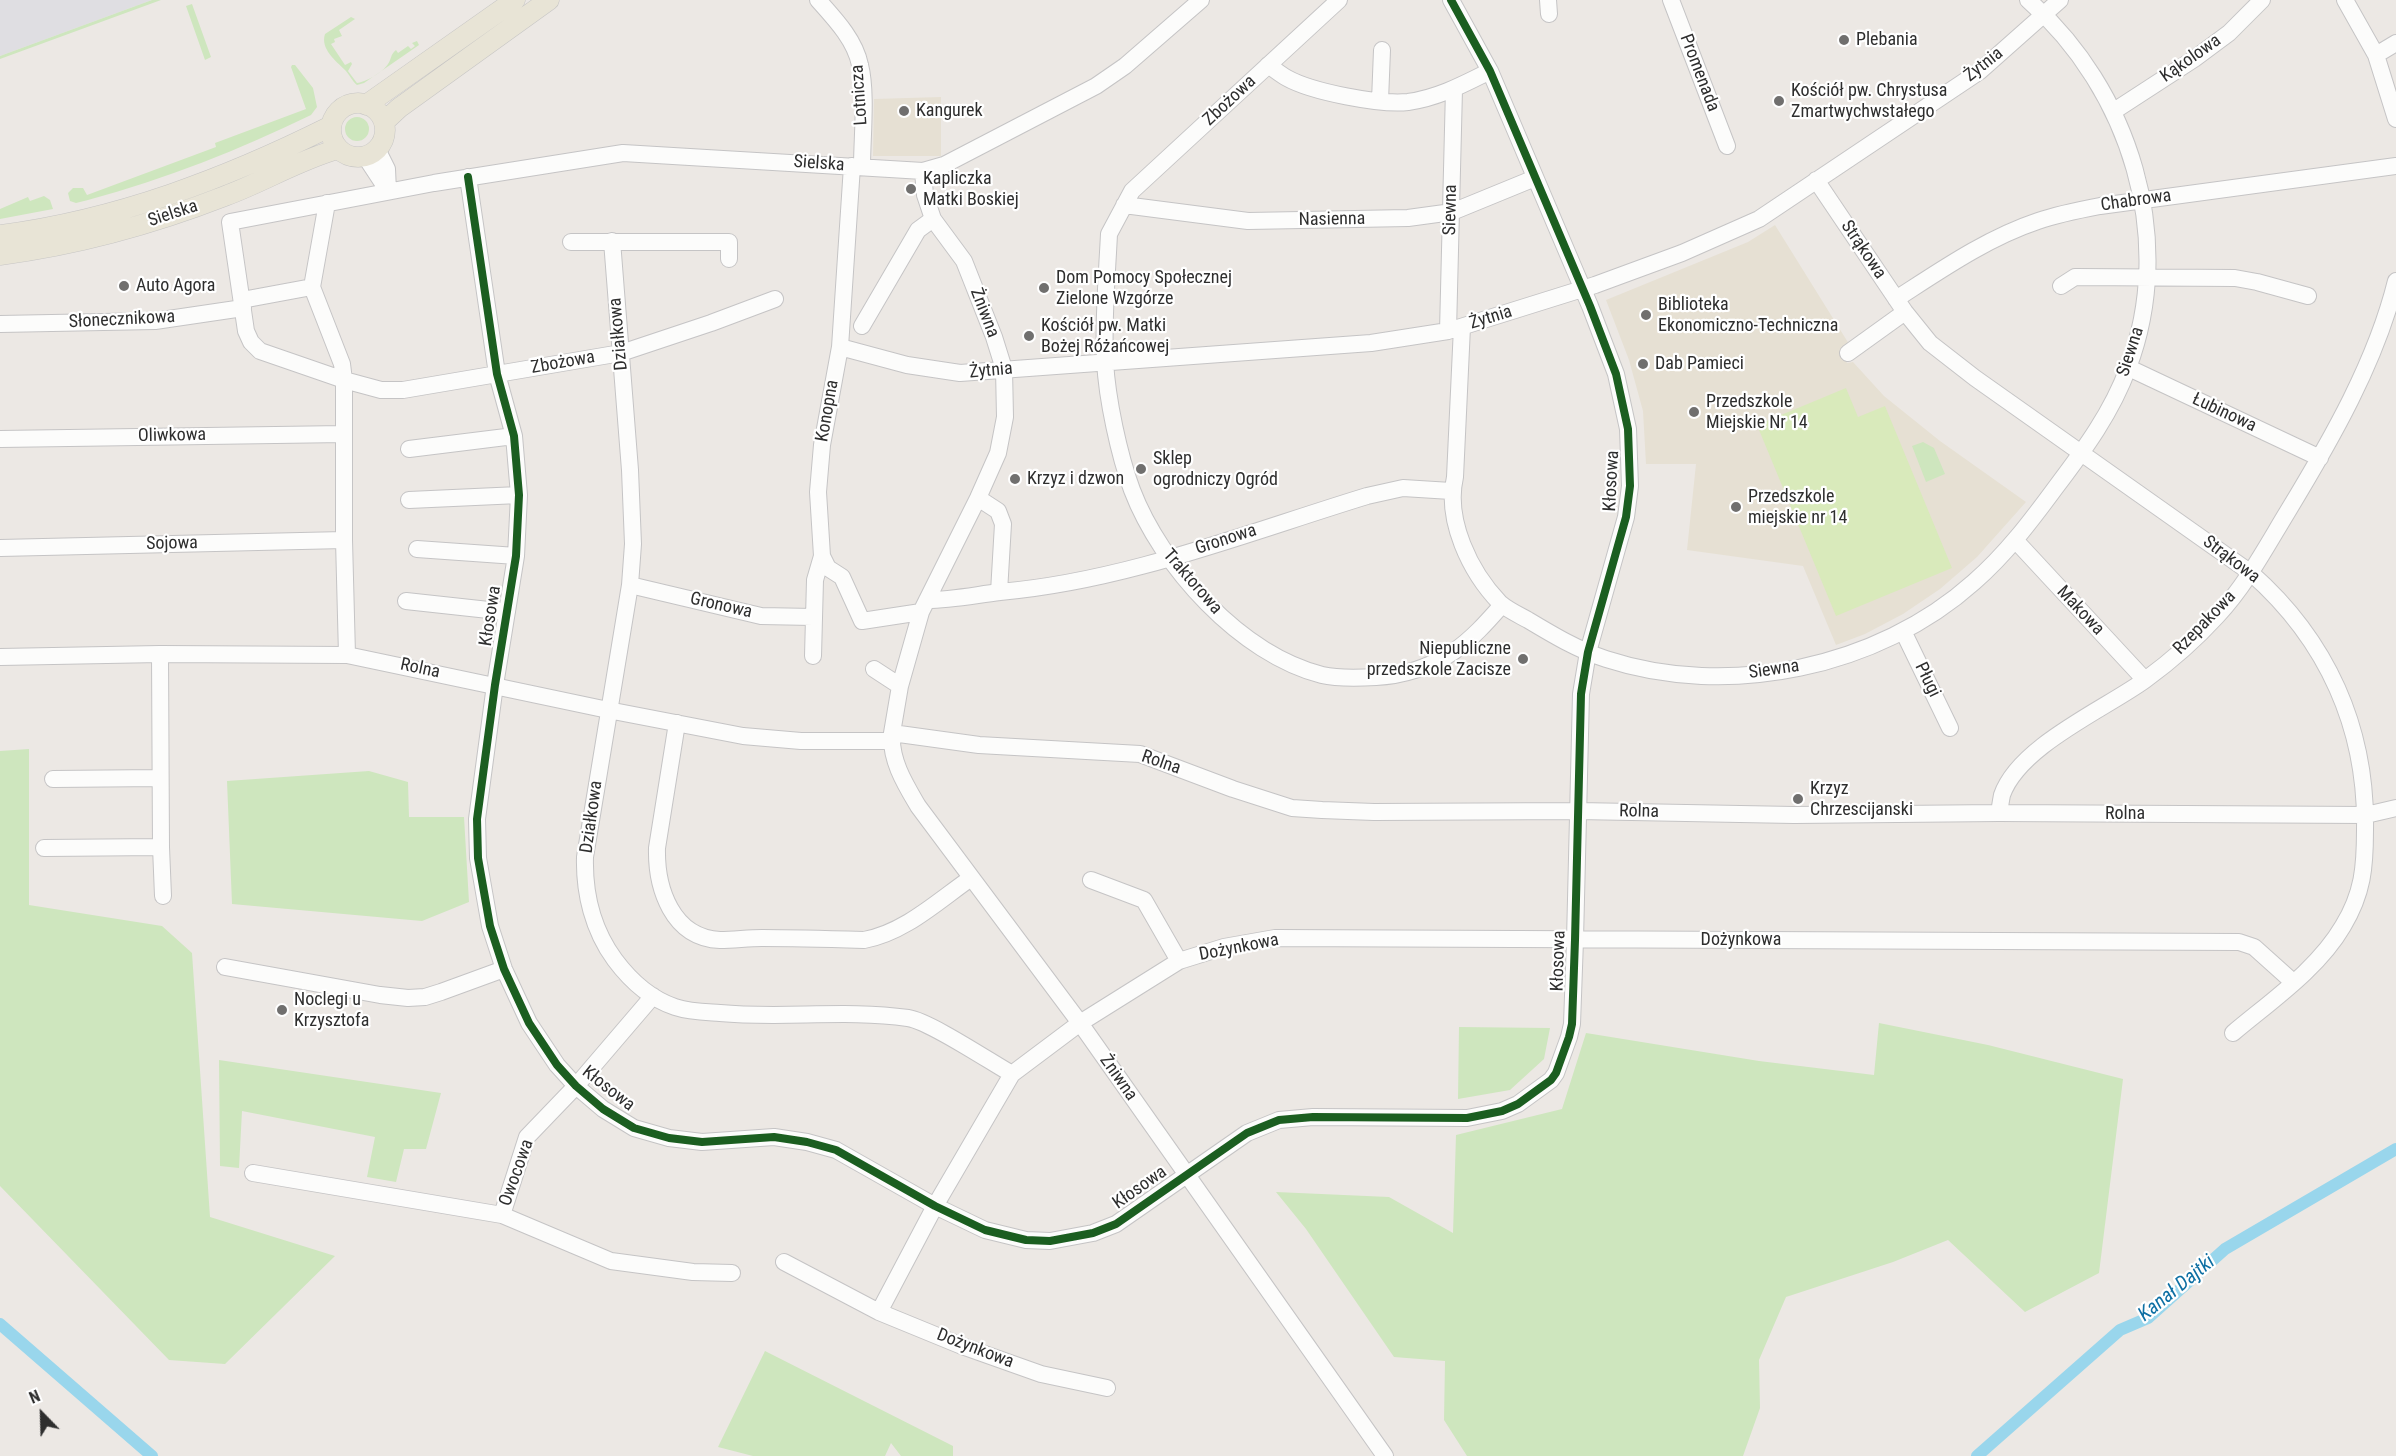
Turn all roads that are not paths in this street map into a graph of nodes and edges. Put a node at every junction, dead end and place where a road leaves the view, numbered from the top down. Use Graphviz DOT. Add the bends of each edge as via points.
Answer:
graph roads {
  1 [pos="516,0"];
  2 [pos="549,0"];
  3 [pos="818,0"];
  4 [pos="1201,0"];
  5 [pos="1339,0"];
  6 [pos="1451,0"];
  7 [pos="1671,0"];
  8 [pos="2028,0"];
  9 [pos="2060,0"];
  10 [pos="2262,0"];
  11 [pos="2345,0"];
  12 [pos="2044,14"];
  13 [pos="2396,44"];
  14 [pos="1382,50"];
  15 [pos="2376,55"];
  16 [pos="1268,65"];
  17 [pos="1490,71"];
  18 [pos="1454,89"];
  19 [pos="1380,101"];
  20 [pos="366,105"];
  21 [pos="2114,111"];
  22 [pos="2396,119"];
  23 [pos="384,122"];
  24 [pos="331,126"];
  25 [pos="1727,146"];
  26 [pos="338,148"];
  27 [pos="371,153"];
  28 [pos="857,166"];
  29 [pos="2396,166"];
  30 [pos="923,171"];
  31 [pos="468,177"];
  32 [pos="1535,178"];
  33 [pos="1816,180"];
  34 [pos="388,191"];
  35 [pos="2143,200"];
  36 [pos="327,203"];
  37 [pos="1124,205"];
  38 [pos="1452,212"];
  39 [pos="933,219"];
  40 [pos="230,222"];
  41 [pos="0,235"];
  42 [pos="612,241"];
  43 [pos="571,242"];
  44 [pos="0,255"];
  45 [pos="729,259"];
  46 [pos="2147,278"];
  47 [pos="2396,281"];
  48 [pos="2061,286"];
  49 [pos="312,287"];
  50 [pos="1582,289"];
  51 [pos="2308,296"];
  52 [pos="775,299"];
  53 [pos="243,304"];
  54 [pos="1901,305"];
  55 [pos="0,324"];
  56 [pos="862,326"];
  57 [pos="1455,329"];
  58 [pos="840,347"];
  59 [pos="621,352"];
  60 [pos="1848,353"];
  61 [pos="1105,362"];
  62 [pos="2128,368"];
  63 [pos="1004,369"];
  64 [pos="497,374"];
  65 [pos="344,380"];
  66 [pos="344,434"];
  67 [pos="514,436"];
  68 [pos="0,439"];
  69 [pos="409,449"];
  70 [pos="2082,452"];
  71 [pos="2320,458"];
  72 [pos="1451,491"];
  73 [pos="519,495"];
  74 [pos="978,498"];
  75 [pos="409,500"];
  76 [pos="344,540"];
  77 [pos="2016,542"];
  78 [pos="0,548"];
  79 [pos="417,549"];
  80 [pos="516,556"];
  81 [pos="822,556"];
  82 [pos="1168,559"];
  83 [pos="2251,573"];
  84 [pos="630,585"];
  85 [pos="999,592"];
  86 [pos="406,601"];
  87 [pos="1502,605"];
  88 [pos="924,606"];
  89 [pos="507,612"];
  90 [pos="813,617"];
  91 [pos="1903,631"];
  92 [pos="1588,652"];
  93 [pos="160,654"];
  94 [pos="347,655"];
  95 [pos="813,656"];
  96 [pos="0,657"];
  97 [pos="874,669"];
  98 [pos="2145,680"];
  99 [pos="495,685"];
  100 [pos="900,686"];
  101 [pos="608,710"];
  102 [pos="677,723"];
  103 [pos="1950,728"];
  104 [pos="892,737"];
  105 [pos="160,778"];
  106 [pos="53,779"];
  107 [pos="2396,808"];
  108 [pos="1578,811"];
  109 [pos="1999,813"];
  110 [pos="2366,815"];
  111 [pos="44,848"];
  112 [pos="161,848"];
  113 [pos="971,878"];
  114 [pos="1091,880"];
  115 [pos="163,896"];
  116 [pos="1575,940"];
  117 [pos="1179,961"];
  118 [pos="225,967"];
  119 [pos="504,969"];
  120 [pos="2293,982"];
  121 [pos="653,996"];
  122 [pos="1080,1023"];
  123 [pos="2233,1033"];
  124 [pos="1012,1074"];
  125 [pos="576,1086"];
  126 [pos="253,1173"];
  127 [pos="1185,1175"];
  128 [pos="935,1206"];
  129 [pos="502,1215"];
  130 [pos="784,1262"];
  131 [pos="732,1273"];
  132 [pos="879,1312"];
  133 [pos="1107,1388"];
  134 [pos="1385,1456"];
  1 -- 20 [label="main road, Sielska"];
  2 -- 23 [label="main road"];
  3 -- 28 [label="street, Lotnicza" via="839,24 860,65"];
  4 -- 30 [label="street, Sielska" via="1096,86 944,165"];
  5 -- 16 [label="street, Zbożowa"];
  6 -- 17 [label="street, Kłosowa"];
  7 -- 25 [label="street, Promenada"];
  8 -- 12 [label="street, Siewna"];
  9 -- 12 [label="street, Żytnia"];
  10 -- 21 [label="street, Kąkolowa" via="2229,33"];
  11 -- 15 [label="street"];
  12 -- 21 [label="street, Siewna" via="2080,56"];
  12 -- 33 [label="street, Żytnia" via="1980,71"];
  13 -- 15 [label="street"];
  14 -- 19 [label="street"];
  15 -- 22 [label="street"];
  16 -- 19 [label="street" via="1288,79"];
  16 -- 37 [label="street, Zbożowa" via="1132,191"];
  17 -- 18 [label="street"];
  17 -- 32 [label="street, Kłosowa"];
  18 -- 19 [label="street" via="1407,102"];
  18 -- 38 [label="street, Siewna"];
  20 -- 23 [label="main road" via="374,108"];
  20 -- 24 [label="main road, Sielska" via="344,107"];
  21 -- 35 [label="street, Siewna"];
  23 -- 27 [label="main road" via="384,137"];
  24 -- 26 [label="main road"];
  24 -- 41 [label="main road, Sielska" via="222,177 156,199 78,221"];
  26 -- 27 [label="main road" via="351,156"];
  26 -- 44 [label="main road, Sielska" via="166,218 79,241"];
  27 -- 34 [label="street"];
  28 -- 30 [label="street, Sielska"];
  28 -- 31 [label="street, Sielska" via="623,153"];
  28 -- 58 [label="street, Konopna"];
  29 -- 35 [label="street, Chabrowa"];
  30 -- 39 [label="street, Żniwna"];
  31 -- 34 [label="street, Sielska"];
  31 -- 64 [label="street, Kłosowa"];
  32 -- 38 [label="street, Nasienna"];
  32 -- 50 [label="street, Kłosowa"];
  33 -- 50 [label="street, Żytnia" via="1753,222"];
  33 -- 54 [label="street, Strąkowa"];
  34 -- 36 [label="street, Sielska"];
  35 -- 46 [label="street, Siewna"];
  35 -- 54 [label="street, Chabrowa" via="2036,222 1963,256"];
  36 -- 40 [label="street, Sielska"];
  36 -- 49 [label="street"];
  37 -- 38 [label="street, Nasienna" via="1248,221 1408,218"];
  37 -- 61 [label="street, Traktorowa" via="1109,234"];
  38 -- 57 [label="street, Siewna"];
  39 -- 56 [label="street" via="918,230"];
  39 -- 63 [label="street, Żniwna" via="964,261"];
  40 -- 53 [label="street, Zbożowa"];
  42 -- 43 [label="street"];
  42 -- 45 [label="street" via="729,242"];
  42 -- 59 [label="street, Działkowa"];
  46 -- 48 [label="street" via="2075,277"];
  46 -- 51 [label="street" via="2235,278"];
  46 -- 62 [label="street, Siewna"];
  47 -- 71 [label="street, Rzepakowa" via="2377,344"];
  49 -- 53 [label="street, Słonecznikowa"];
  49 -- 65 [label="street" via="342,364"];
  50 -- 57 [label="street, Żytnia"];
  50 -- 92 [label="street, Kłosowa" via="1620,388 1630,464 1626,517"];
  52 -- 59 [label="street, Zbożowa"];
  53 -- 55 [label="street, Słonecznikowa" via="155,321"];
  53 -- 65 [label="street, Zbożowa" via="246,331 260,351"];
  54 -- 60 [label="street, Chabrowa"];
  54 -- 70 [label="street, Strąkowa" via="1930,343"];
  57 -- 61 [label="street, Żytnia" via="1371,343"];
  57 -- 72 [label="street, Siewna" via="1455,477"];
  58 -- 63 [label="street, Żytnia" via="907,365 960,373"];
  58 -- 81 [label="street, Konopna" via="822,445 818,492"];
  59 -- 64 [label="street, Zbożowa"];
  59 -- 84 [label="street, Działkowa" via="632,533"];
  61 -- 63 [label="street, Żytnia"];
  61 -- 82 [label="street, Traktorowa" via="1121,457 1144,518"];
  62 -- 70 [label="street, Siewna" via="2106,415"];
  62 -- 71 [label="street, Łubinowa"];
  63 -- 74 [label="street, Żniwna" via="1005,417 998,453"];
  64 -- 65 [label="street, Zbożowa" via="403,390 381,390"];
  64 -- 67 [label="street, Kłosowa"];
  65 -- 66 [label="street"];
  66 -- 68 [label="street, Oliwkowa"];
  66 -- 76 [label="street"];
  67 -- 69 [label="street"];
  67 -- 73 [label="street, Kłosowa"];
  70 -- 77 [label="street, Siewna"];
  70 -- 83 [label="street, Strąkowa"];
  71 -- 83 [label="street, Rzepakowa"];
  72 -- 82 [label="street, Gronowa" via="1403,488 1357,499"];
  72 -- 87 [label="street, Siewna" via="1466,554"];
  73 -- 75 [label="street"];
  73 -- 80 [label="street, Kłosowa"];
  74 -- 85 [label="street" via="998,511 1004,524"];
  74 -- 88 [label="street, Żniwna"];
  76 -- 78 [label="street, Sojowa"];
  76 -- 94 [label="street"];
  77 -- 91 [label="street, Siewna" via="1971,585"];
  77 -- 98 [label="street, Makowa"];
  79 -- 80 [label="street"];
  80 -- 89 [label="street, Kłosowa"];
  81 -- 88 [label="street, Gronowa" via="828,568 842,577 862,621"];
  81 -- 90 [label="street, Konopna" via="815,580"];
  82 -- 85 [label="street, Gronowa" via="1108,575"];
  82 -- 87 [label="street, Traktorowa" via="1220,616 1246,637 1284,660 1322,675 1390,676 1421,668 1452,653"];
  83 -- 98 [label="street, Rzepakowa" via="2217,616"];
  83 -- 110 [label="street, Strąkowa" via="2297,620 2337,687 2359,749"];
  84 -- 90 [label="street, Gronowa" via="761,616"];
  84 -- 101 [label="street, Działkowa"];
  85 -- 88 [label="street, Gronowa"];
  86 -- 89 [label="street"];
  87 -- 92 [label="street, Siewna"];
  88 -- 100 [label="street, Żniwna"];
  89 -- 99 [label="street, Kłosowa"];
  90 -- 95 [label="street, Konopna"];
  91 -- 92 [label="street, Siewna" via="1822,662 1779,672 1731,676 1657,671"];
  91 -- 103 [label="street, Pługi"];
  92 -- 108 [label="street, Kłosowa" via="1581,694"];
  93 -- 94 [label="street, Rolna"];
  93 -- 96 [label="street, Rolna"];
  93 -- 105 [label="street"];
  94 -- 99 [label="street, Rolna"];
  97 -- 100 [label="street"];
  98 -- 109 [label="street, Rzepakowa" via="2037,750 2016,771 2003,794"];
  99 -- 101 [label="street, Rolna"];
  99 -- 119 [label="street, Kłosowa" via="477,819 478,858 490,926"];
  100 -- 104 [label="street, Żniwna"];
  101 -- 102 [label="street, Rolna"];
  101 -- 121 [label="street, Działkowa" via="585,857 588,901 608,950 625,973"];
  102 -- 104 [label="street, Rolna" via="743,736 801,741"];
  102 -- 113 [label="street" via="657,867 672,911 693,932 719,940 882,937"];
  104 -- 108 [label="street, Rolna" via="1140,754 1292,808"];
  104 -- 113 [label="street, Żniwna" via="899,772 918,806"];
  105 -- 106 [label="street"];
  105 -- 112 [label="street"];
  107 -- 110 [label="street, Rolna"];
  108 -- 109 [label="street, Rolna"];
  108 -- 116 [label="street, Kłosowa"];
  109 -- 110 [label="street, Rolna"];
  110 -- 120 [label="street, Strąkowa" via="2361,889 2326,951"];
  111 -- 112 [label="street"];
  112 -- 115 [label="street"];
  113 -- 122 [label="street, Żniwna"];
  114 -- 117 [label="street, Dożynkowa" via="1144,900"];
  116 -- 117 [label="street, Dożynkowa" via="1275,938 1224,947"];
  116 -- 120 [label="street, Dożynkowa" via="2239,942 2254,947"];
  116 -- 127 [label="street, Kłosowa" via="1572,1024 1557,1073 1518,1104 1467,1118 1279,1120 1247,1133"];
  117 -- 122 [label="street, Dożynkowa"];
  118 -- 119 [label="street" via="408,998 433,994"];
  119 -- 125 [label="street, Kłosowa" via="529,1023"];
  120 -- 123 [label="street, Strąkowa"];
  121 -- 124 [label="street, Działkowa" via="691,1011 910,1018"];
  121 -- 125 [label="street, Owocowa"];
  122 -- 124 [label="street, Dożynkowa"];
  122 -- 127 [label="street, Żniwna"];
  124 -- 128 [label="street, Dożynkowa"];
  125 -- 128 [label="street, Kłosowa" via="634,1128 669,1138 702,1142 774,1137 836,1150"];
  125 -- 129 [label="street, Owocowa" via="527,1137"];
  126 -- 129 [label="street, Owocowa"];
  127 -- 128 [label="street, Kłosowa" via="1116,1224 1050,1241 1026,1240 985,1230"];
  127 -- 134 [label="street, Żniwna"];
  128 -- 132 [label="street, Dożynkowa"];
  129 -- 131 [label="street, Owocowa" via="611,1261"];
  130 -- 132 [label="street, Dożynkowa"];
  132 -- 133 [label="street, Dożynkowa" via="1041,1374"];
}
